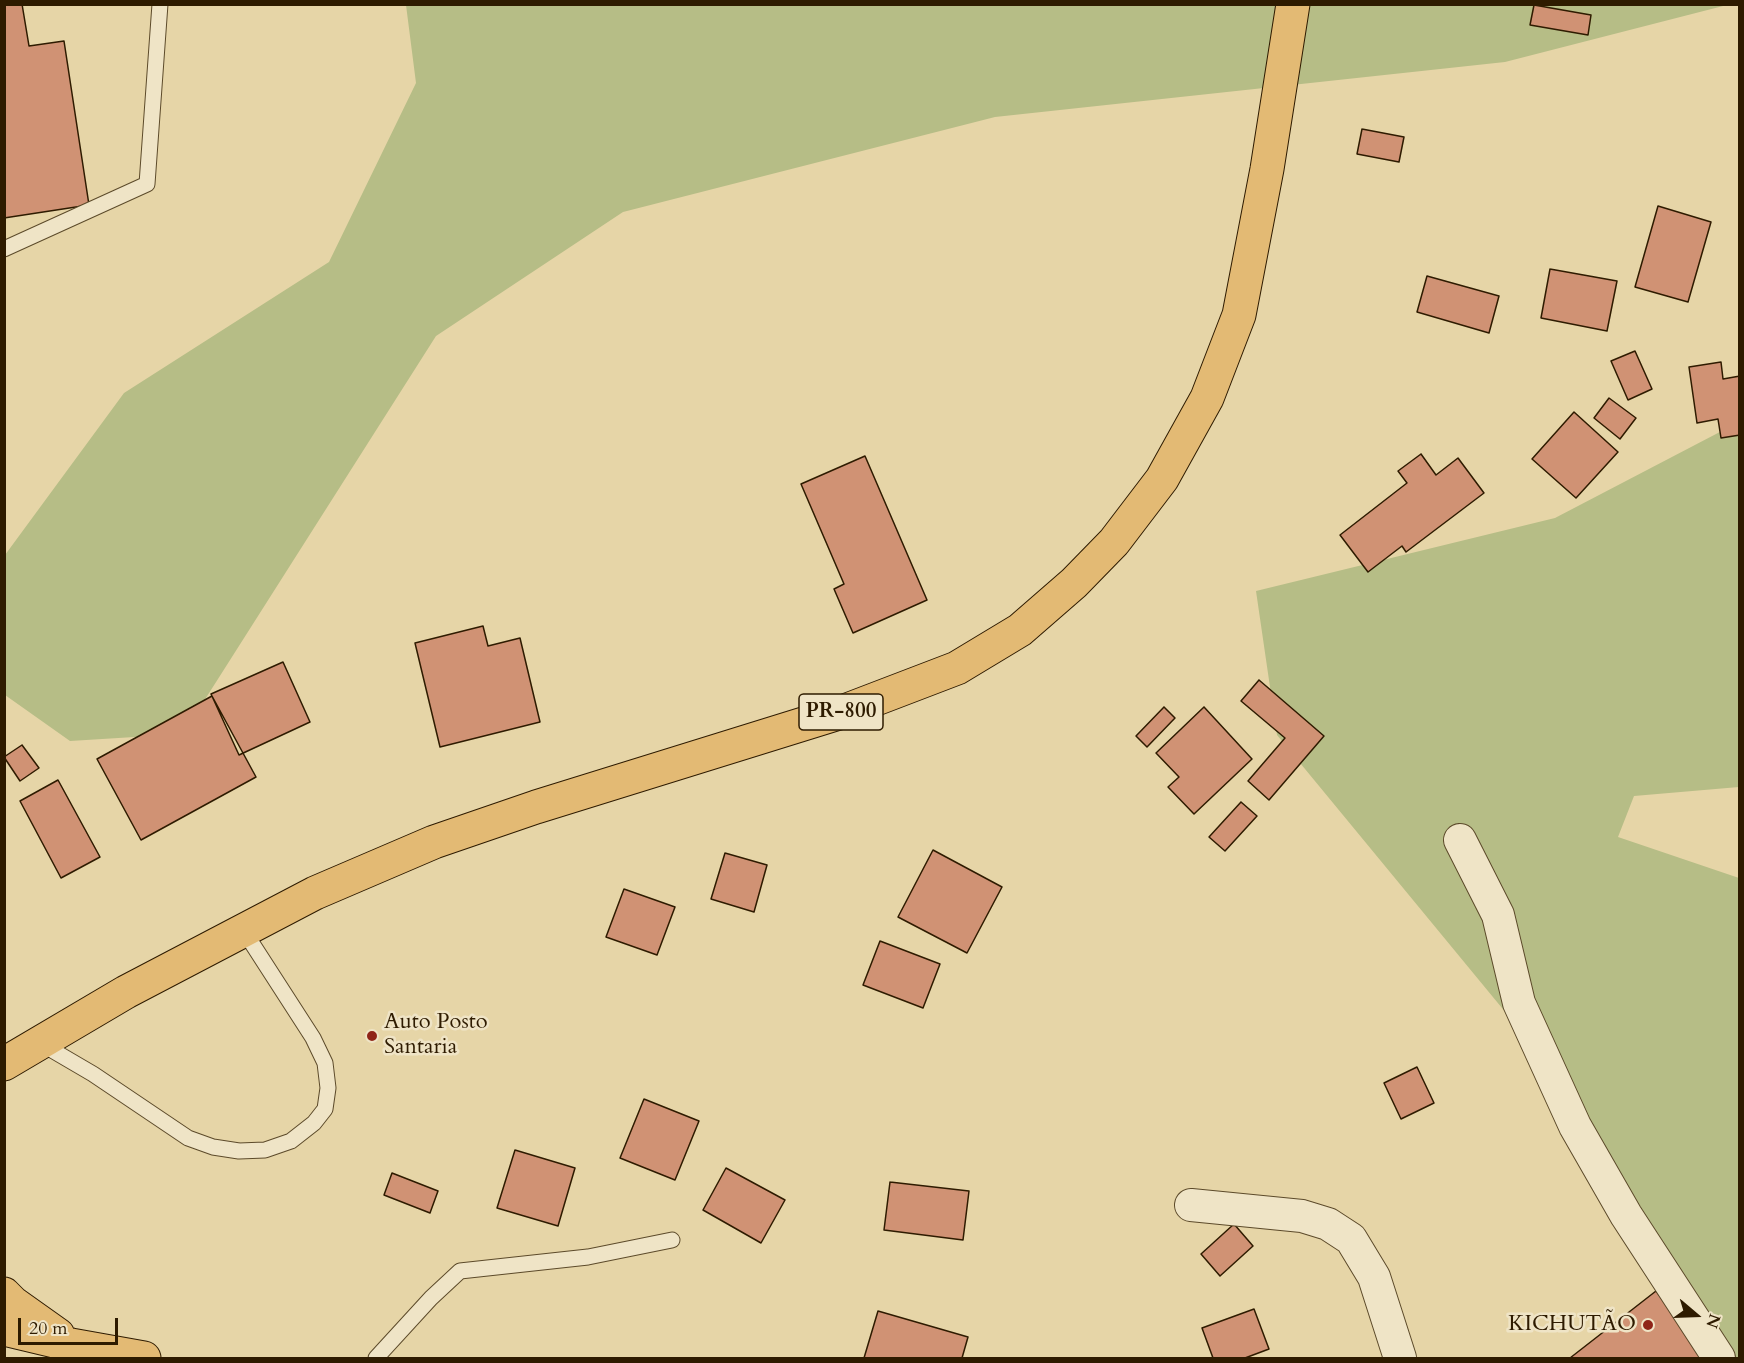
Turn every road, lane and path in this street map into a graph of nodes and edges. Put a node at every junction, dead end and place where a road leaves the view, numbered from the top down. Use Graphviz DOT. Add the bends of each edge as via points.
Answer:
graph roads {
  1 [pos="160,4"];
  2 [pos="1293,4"];
  3 [pos="4,249"];
  4 [pos="1460,840"];
  5 [pos="244,931"];
  6 [pos="15,1059"];
  7 [pos="1191,1205"];
  8 [pos="672,1240"];
  9 [pos="4,1294"];
  10 [pos="4,1329"];
  11 [pos="71,1345"];
  12 [pos="144,1359"];
  13 [pos="376,1359"];
  14 [pos="1400,1359"];
  15 [pos="1719,1359"];
  1 -- 3 [label="lane" via="147,184"];
  2 -- 5 [label="main road, PR-800" via="1239,315 1207,398 1162,479 1114,542 1074,583 1020,630 957,668 842,712 434,842 315,893"];
  4 -- 15 [label="street" via="1498,915 1519,1003 1575,1126 1626,1215"];
  5 -- 6 [label="main road, PR-800" via="126,992"];
  5 -- 6 [label="lane" via="325,1063 325,1110 291,1141 265,1150 213,1147 188,1138 93,1074"];
  7 -- 14 [label="street" via="1302,1216 1328,1224 1351,1239 1374,1277"];
  8 -- 13 [label="lane" via="588,1257 460,1271"];
  9 -- 11 [label="main road"];
  10 -- 11 [label="main road"];
  11 -- 12 [label="main road"];
}
